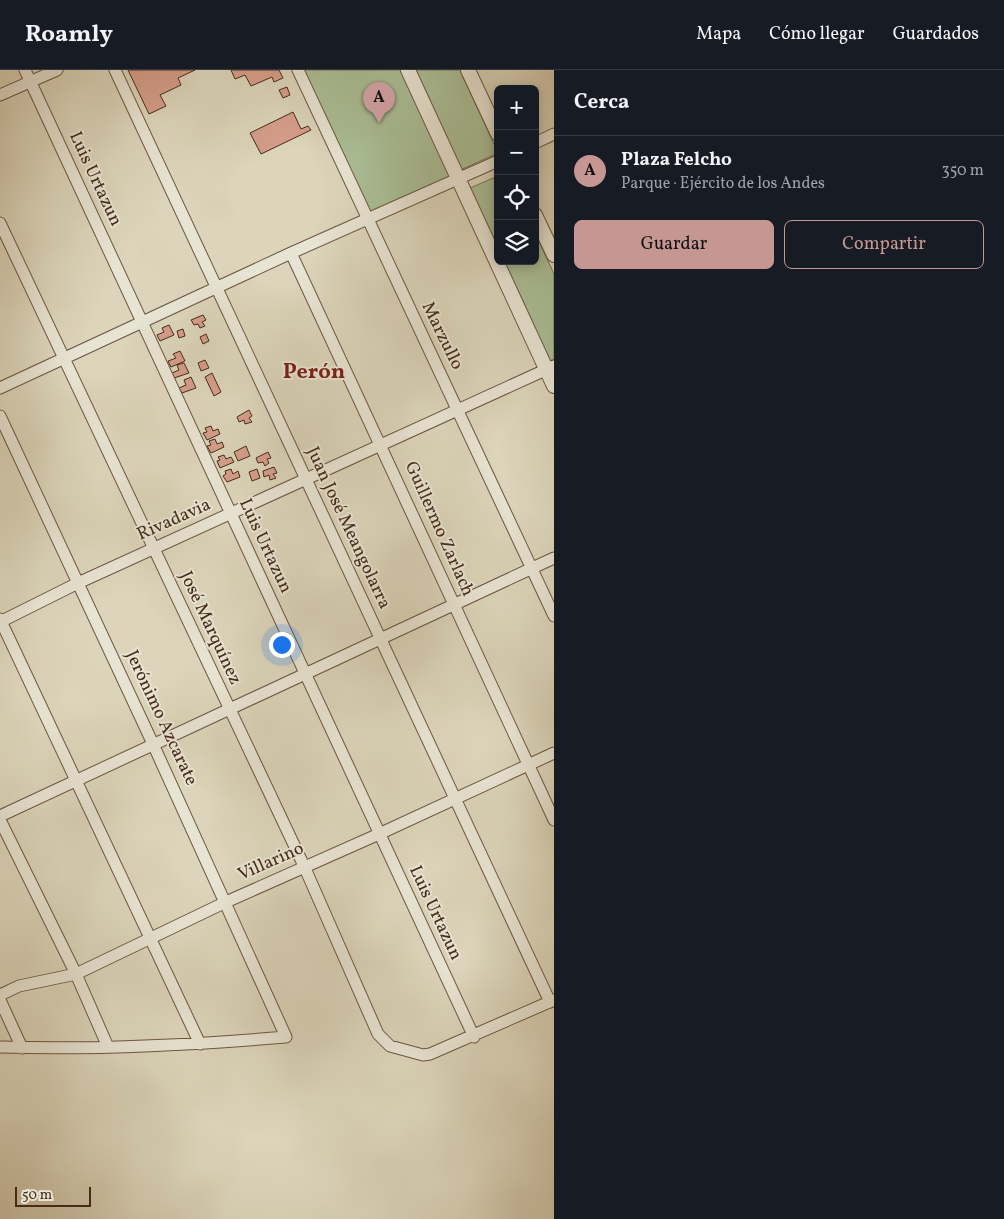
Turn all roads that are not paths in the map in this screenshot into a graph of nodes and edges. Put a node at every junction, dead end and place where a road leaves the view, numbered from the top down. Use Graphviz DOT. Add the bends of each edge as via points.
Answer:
graph roads {
  1 [pos="25,70"];
  2 [pos="57,70"];
  3 [pos="115,70"];
  4 [pos="298,70"];
  5 [pos="408,70"];
  6 [pos="468,70"];
  7 [pos="30,81"];
  8 [pos="0,95"];
  9 [pos="496,130"];
  10 [pos="554,134"];
  11 [pos="539,141"];
  12 [pos="494,163"];
  13 [pos="459,179"];
  14 [pos="367,220"];
  15 [pos="537,220"];
  16 [pos="0,223"];
  17 [pos="291,253"];
  18 [pos="554,256"];
  19 [pos="216,288"];
  20 [pos="142,322"];
  21 [pos="64,359"];
  22 [pos="550,368"];
  23 [pos="554,386"];
  24 [pos="0,388"];
  25 [pos="458,410"];
  26 [pos="0,416"];
  27 [pos="381,445"];
  28 [pos="306,479"];
  29 [pos="231,514"];
  30 [pos="154,549"];
  31 [pos="554,558"];
  32 [pos="532,568"];
  33 [pos="78,583"];
  34 [pos="454,604"];
  35 [pos="554,616"];
  36 [pos="0,620"];
  37 [pos="381,638"];
  38 [pos="305,674"];
  39 [pos="229,708"];
  40 [pos="153,744"];
  41 [pos="554,753"];
  42 [pos="528,765"];
  43 [pos="76,779"];
  44 [pos="454,799"];
  45 [pos="0,816"];
  46 [pos="0,820"];
  47 [pos="554,820"];
  48 [pos="379,834"];
  49 [pos="304,866"];
  50 [pos="226,902"];
  51 [pos="151,938"];
  52 [pos="76,974"];
  53 [pos="0,995"];
  54 [pos="0,1000"];
  55 [pos="552,1001"];
  56 [pos="474,1037"];
  57 [pos="200,1044"];
  58 [pos="0,1047"];
  59 [pos="108,1047"];
  60 [pos="22,1048"];
  1 -- 7 [label="street, Luis Urtazun"];
  2 -- 7 [label="street"];
  3 -- 19 [label="street, Juan José Meangolarra"];
  4 -- 14 [label="street, Marzullo"];
  5 -- 13 [label="street"];
  6 -- 9 [label="street"];
  7 -- 8 [label="street"];
  7 -- 20 [label="street, Luis Urtazun"];
  10 -- 11 [label="street"];
  12 -- 13 [label="street"];
  13 -- 14 [label="street"];
  13 -- 22 [label="street"];
  14 -- 17 [label="street"];
  14 -- 25 [label="street, Marzullo"];
  15 -- 18 [label="street"];
  16 -- 21 [label="street, José Marquínez"];
  17 -- 19 [label="street"];
  17 -- 27 [label="street, Guillermo Zarlach"];
  19 -- 20 [label="street"];
  19 -- 28 [label="street, Juan José Meangolarra"];
  20 -- 21 [label="street"];
  20 -- 29 [label="street, Luis Urtazun"];
  21 -- 24 [label="street"];
  21 -- 30 [label="street, José Marquínez"];
  22 -- 23 [label="street"];
  22 -- 25 [label="street, Rivadavia"];
  25 -- 27 [label="street, Rivadavia"];
  25 -- 32 [label="street, Marzullo"];
  26 -- 33 [label="street, Jerónimo Azcarate"];
  27 -- 28 [label="street, Rivadavia"];
  27 -- 34 [label="street, Guillermo Zarlach"];
  28 -- 29 [label="street, Rivadavia"];
  28 -- 37 [label="street, Juan José Meangolarra"];
  29 -- 30 [label="street, Rivadavia"];
  29 -- 38 [label="street, Luis Urtazun"];
  30 -- 33 [label="street, Rivadavia"];
  30 -- 39 [label="street, José Marquínez"];
  31 -- 32 [label="street"];
  32 -- 34 [label="street"];
  32 -- 35 [label="street, Marzullo"];
  33 -- 36 [label="street, Rivadavia"];
  33 -- 40 [label="street, Jerónimo Azcarate"];
  34 -- 37 [label="street"];
  34 -- 42 [label="street, Guillermo Zarlach"];
  36 -- 43 [label="street"];
  37 -- 38 [label="street"];
  37 -- 44 [label="street, Juan José Meangolarra"];
  38 -- 39 [label="street"];
  38 -- 48 [label="street, Luis Urtazun"];
  39 -- 40 [label="street"];
  39 -- 49 [label="street, José Marquínez"];
  40 -- 43 [label="street"];
  40 -- 50 [label="street, Jerónimo Azcarate"];
  41 -- 42 [label="street, Villarino"];
  42 -- 44 [label="street, Villarino"];
  42 -- 47 [label="street, Guillermo Zarlach"];
  43 -- 45 [label="street"];
  43 -- 51 [label="street"];
  44 -- 48 [label="street, Villarino"];
  44 -- 55 [label="street, Juan José Meangolarra"];
  46 -- 52 [label="street"];
  48 -- 49 [label="street, Villarino"];
  48 -- 56 [label="street, Luis Urtazun"];
  49 -- 50 [label="street, Villarino"];
  49 -- 56 [label="street, José Marquínez" via="378,1034 390,1046 423,1055"];
  50 -- 51 [label="street, Villarino"];
  50 -- 57 [label="street, Jerónimo Azcarate" via="286,1037"];
  51 -- 52 [label="street, Villarino"];
  51 -- 57 [label="street"];
  52 -- 53 [label="street, Villarino" via="19,986"];
  52 -- 59 [label="street"];
  54 -- 60 [label="street"];
  55 -- 56 [label="street"];
  57 -- 59 [label="street"];
  58 -- 60 [label="street"];
  59 -- 60 [label="street"];
}
